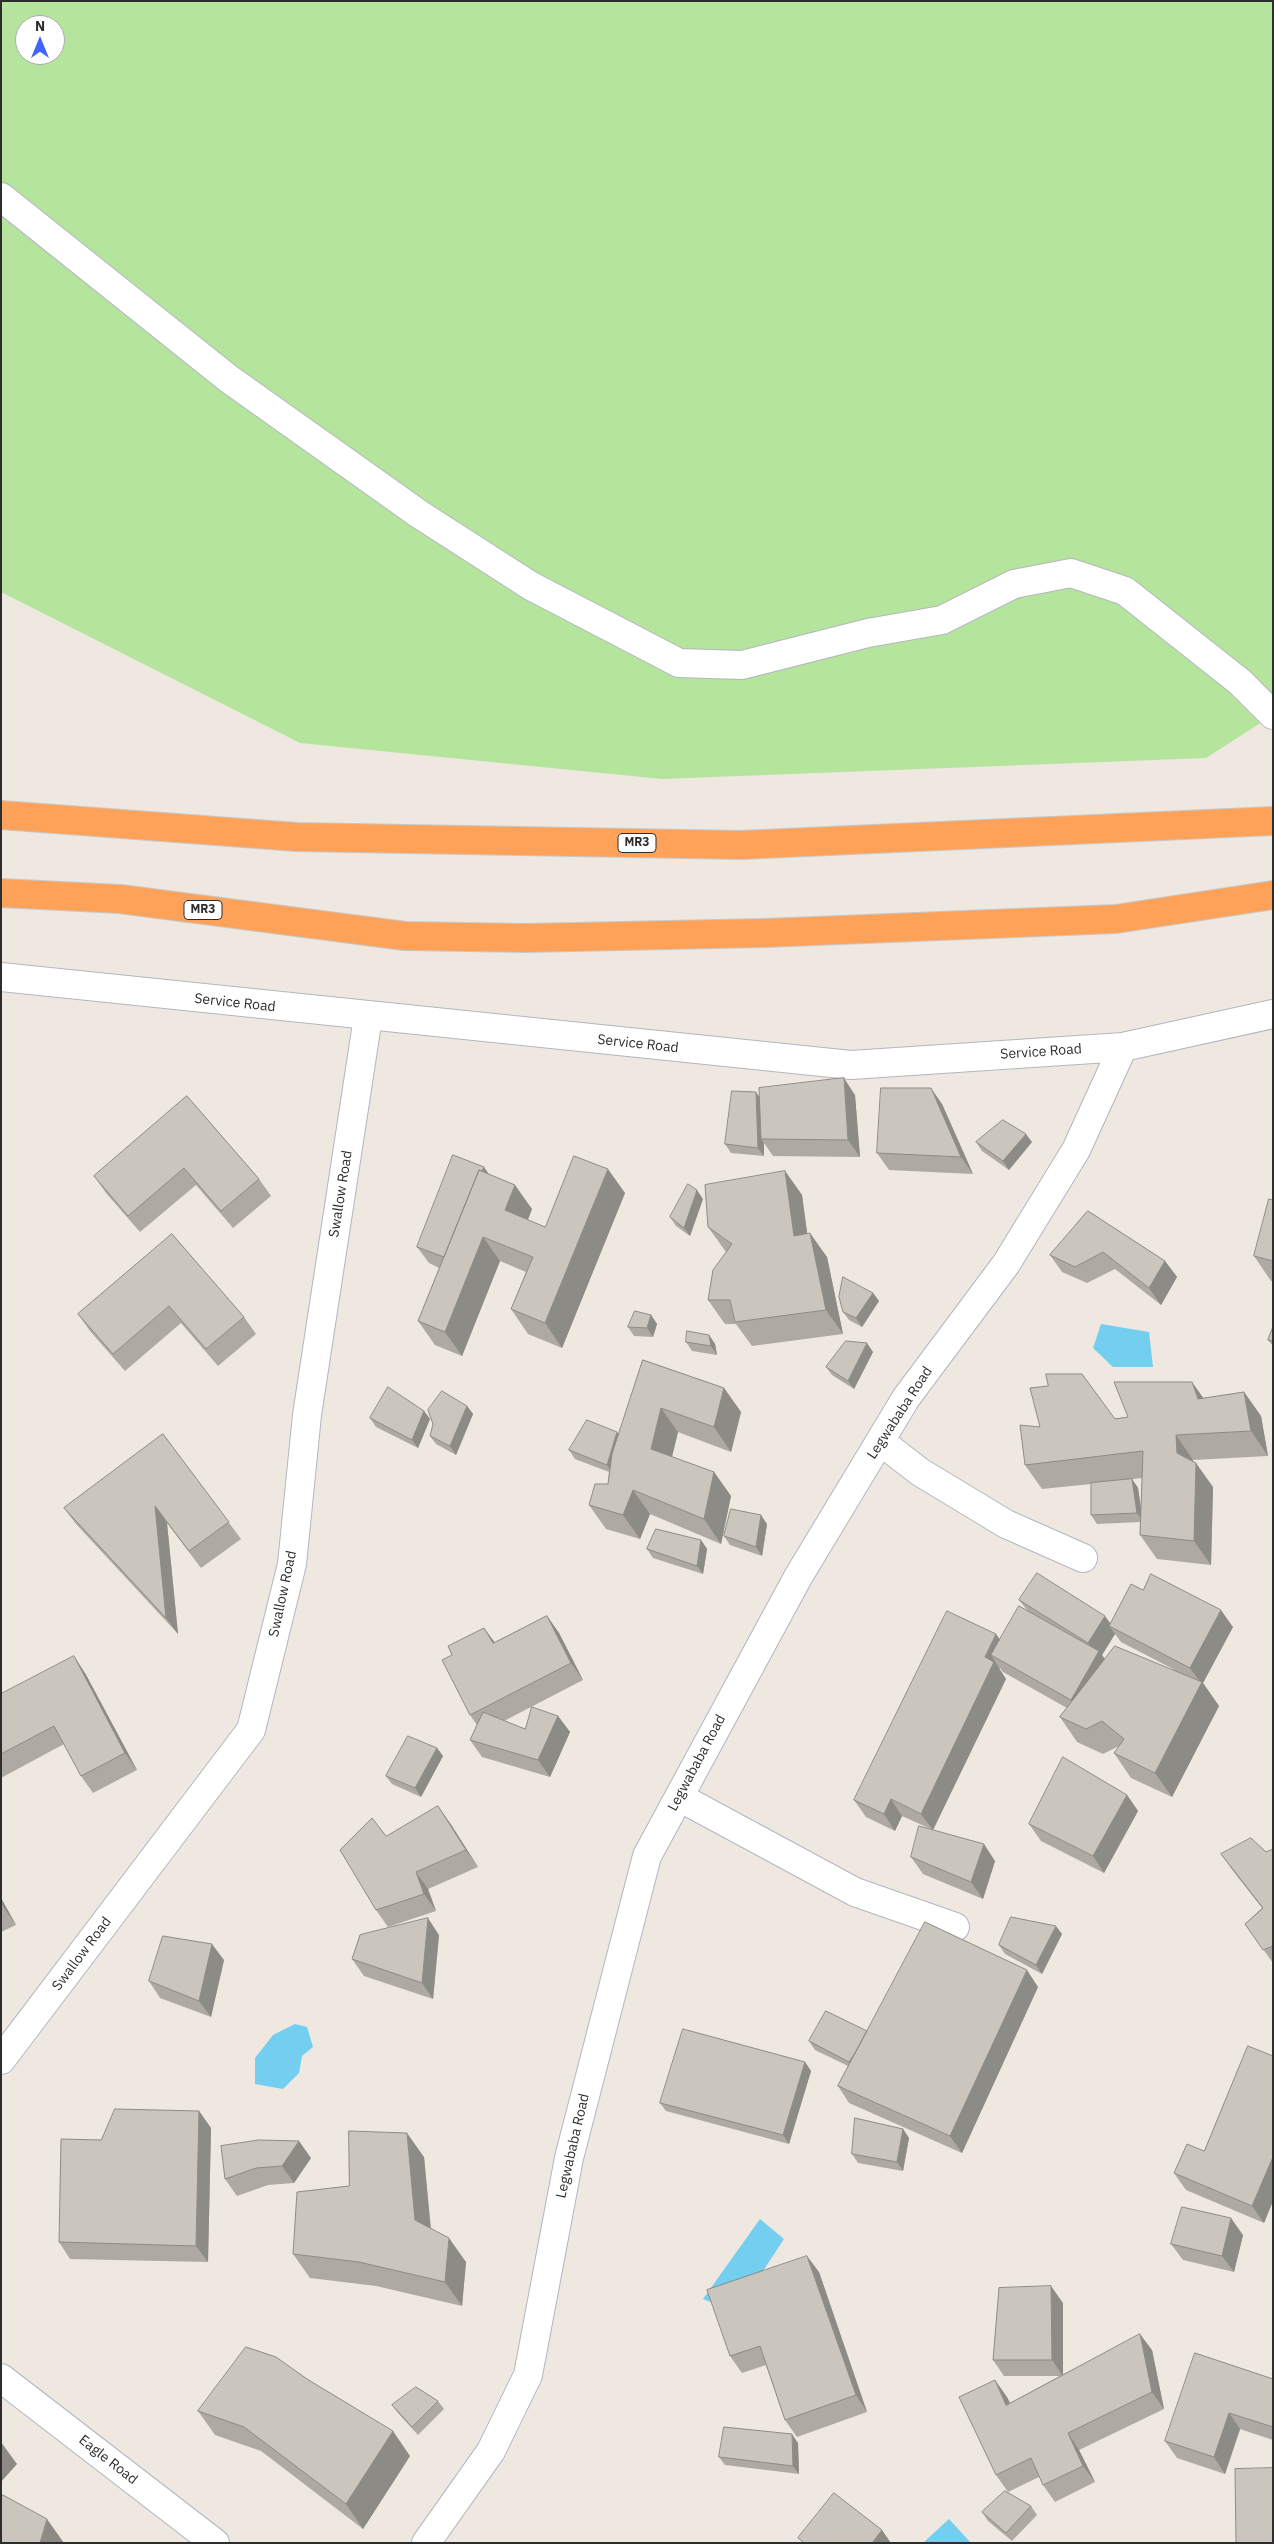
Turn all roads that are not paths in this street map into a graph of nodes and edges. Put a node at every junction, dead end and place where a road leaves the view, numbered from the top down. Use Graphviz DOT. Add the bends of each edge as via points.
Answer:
graph roads {
  1 [pos="1,197"];
  2 [pos="1273,715"];
  3 [pos="1,816"];
  4 [pos="1273,821"];
  5 [pos="1,893"];
  6 [pos="1273,895"];
  7 [pos="1,977"];
  8 [pos="1273,1014"];
  9 [pos="368,1017"];
  10 [pos="1123,1047"];
  11 [pos="880,1441"];
  12 [pos="1083,1558"];
  13 [pos="679,1797"];
  14 [pos="956,1926"];
  15 [pos="1,2060"];
  16 [pos="1,2378"];
  17 [pos="215,2543"];
  18 [pos="426,2543"];
  1 -- 2 [label="street" via="229,379 419,514 531,586 679,663 742,665 868,633 942,620 1014,584 1071,573 1125,591 1240,682"];
  3 -- 4 [label="highway, MR3" via="297,837 742,845"];
  5 -- 6 [label="highway, MR3" via="120,899 405,936 526,938 765,933 1116,919"];
  7 -- 9 [label="street, Service Road"];
  8 -- 10 [label="street, Service Road"];
  9 -- 10 [label="street, Service Road" via="851,1065"];
  9 -- 15 [label="street, Swallow Road" via="307,1415 292,1564 251,1730"];
  10 -- 11 [label="street, Legwababa Road" via="1073,1156 1006,1264 906,1398"];
  11 -- 12 [label="street" via="920,1472 1006,1524"];
  11 -- 13 [label="street, Legwababa Road" via="798,1578"];
  13 -- 14 [label="street" via="855,1892"];
  13 -- 18 [label="street, Legwababa Road" via="647,1856 642,1874 569,2158 528,2375 491,2450"];
  16 -- 17 [label="street, Eagle Road"];
}
